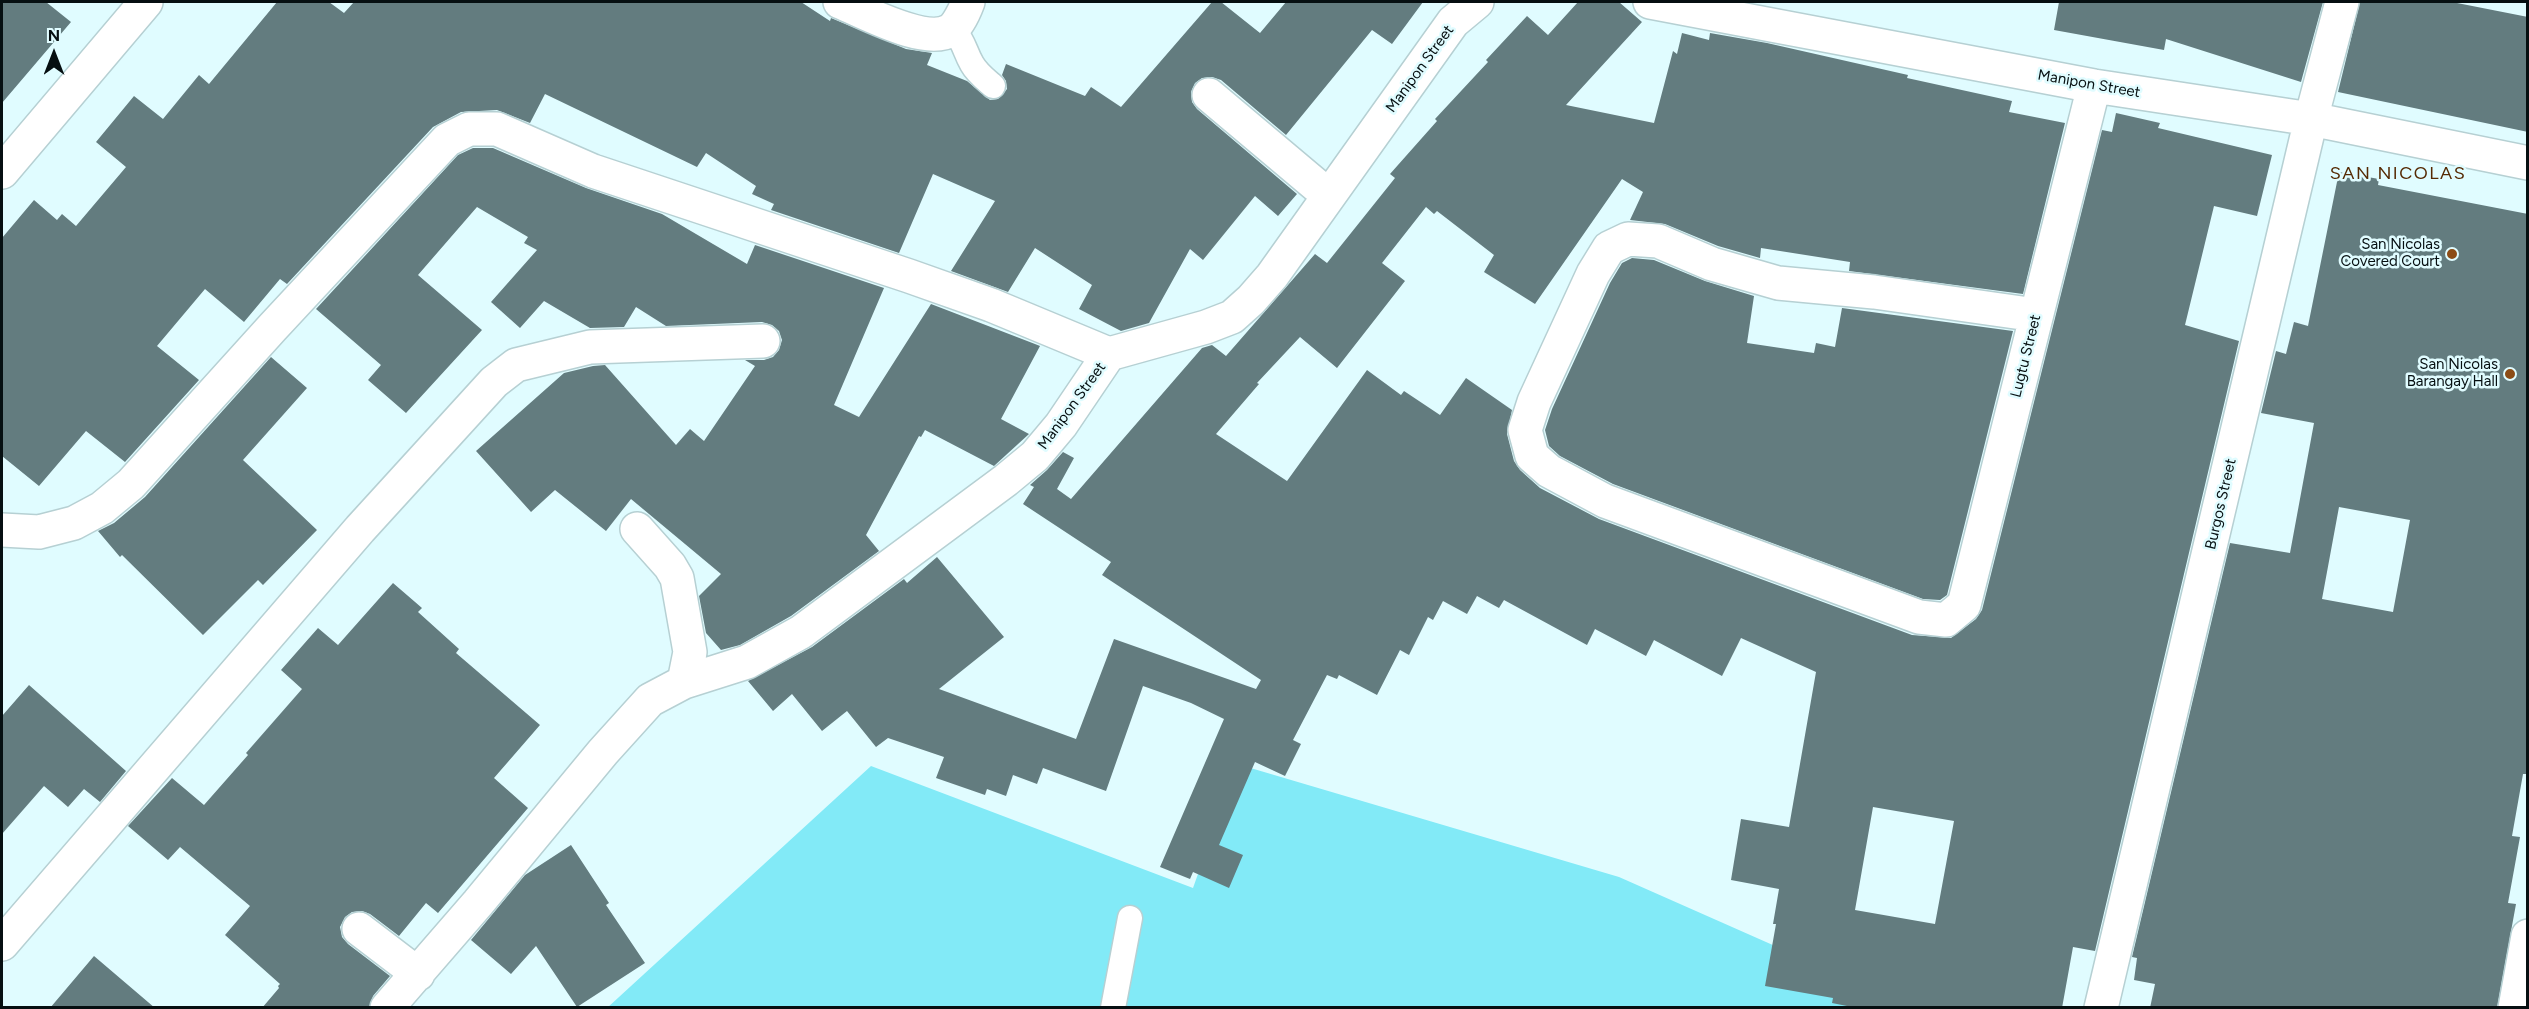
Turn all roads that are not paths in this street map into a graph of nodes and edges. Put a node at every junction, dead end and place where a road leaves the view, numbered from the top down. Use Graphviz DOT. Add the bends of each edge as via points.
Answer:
graph roads {
  1 [pos="146,2"];
  2 [pos="840,2"];
  3 [pos="1477,2"];
  4 [pos="1651,2"];
  5 [pos="2342,2"];
  6 [pos="960,15"];
  7 [pos="993,86"];
  8 [pos="2094,86"];
  9 [pos="1209,95"];
  10 [pos="2311,119"];
  11 [pos="2528,163"];
  12 [pos="2,172"];
  13 [pos="1329,196"];
  14 [pos="2036,315"];
  15 [pos="763,341"];
  16 [pos="1109,354"];
  17 [pos="637,529"];
  18 [pos="2,530"];
  19 [pos="684,682"];
  20 [pos="1130,918"];
  21 [pos="358,929"];
  22 [pos="2528,936"];
  23 [pos="2,944"];
  24 [pos="418,974"];
  25 [pos="2521,990"];
  26 [pos="387,1008"];
  27 [pos="1113,1008"];
  28 [pos="2102,1008"];
  1 -- 12 [label="main road"];
  2 -- 6 [label="main road" via="920,34 939,35"];
  3 -- 13 [label="main road, Manipon Street" via="1454,22"];
  4 -- 8 [label="main road, Manipon Street"];
  5 -- 10 [label="main road, Burgos Street"];
  6 -- 7 [label="lane" via="971,63"];
  8 -- 10 [label="main road, Manipon Street"];
  8 -- 14 [label="main road, Lugtu Street"];
  9 -- 13 [label="main road"];
  10 -- 11 [label="main road, Manipon Street"];
  10 -- 28 [label="main road, Burgos Street"];
  13 -- 16 [label="main road, Manipon Street" via="1272,276 1232,317"];
  14 -- 14 [label="main road, Lugtu Street" via="1964,605 1947,620 1919,617 1605,501 1549,471 1532,456 1525,430 1593,274 1609,248 1628,239 1658,241 1712,264 1778,283"];
  15 -- 23 [label="main road" via="590,347 516,365 494,382 360,529"];
  16 -- 18 [label="main road" via="920,279 593,171 496,129 469,129 447,140 131,484 102,508 75,523 39,532"];
  16 -- 19 [label="main road, Manipon Street" via="1061,425 1035,456 1005,480 801,632 747,662"];
  17 -- 19 [label="main road" via="677,578 690,652"];
  19 -- 24 [label="main road, Manipon Street" via="650,700"];
  20 -- 27 [label="lane"];
  21 -- 24 [label="main road"];
  22 -- 25 [label="main road"];
  24 -- 26 [label="main road, Manipon Street"];
}
